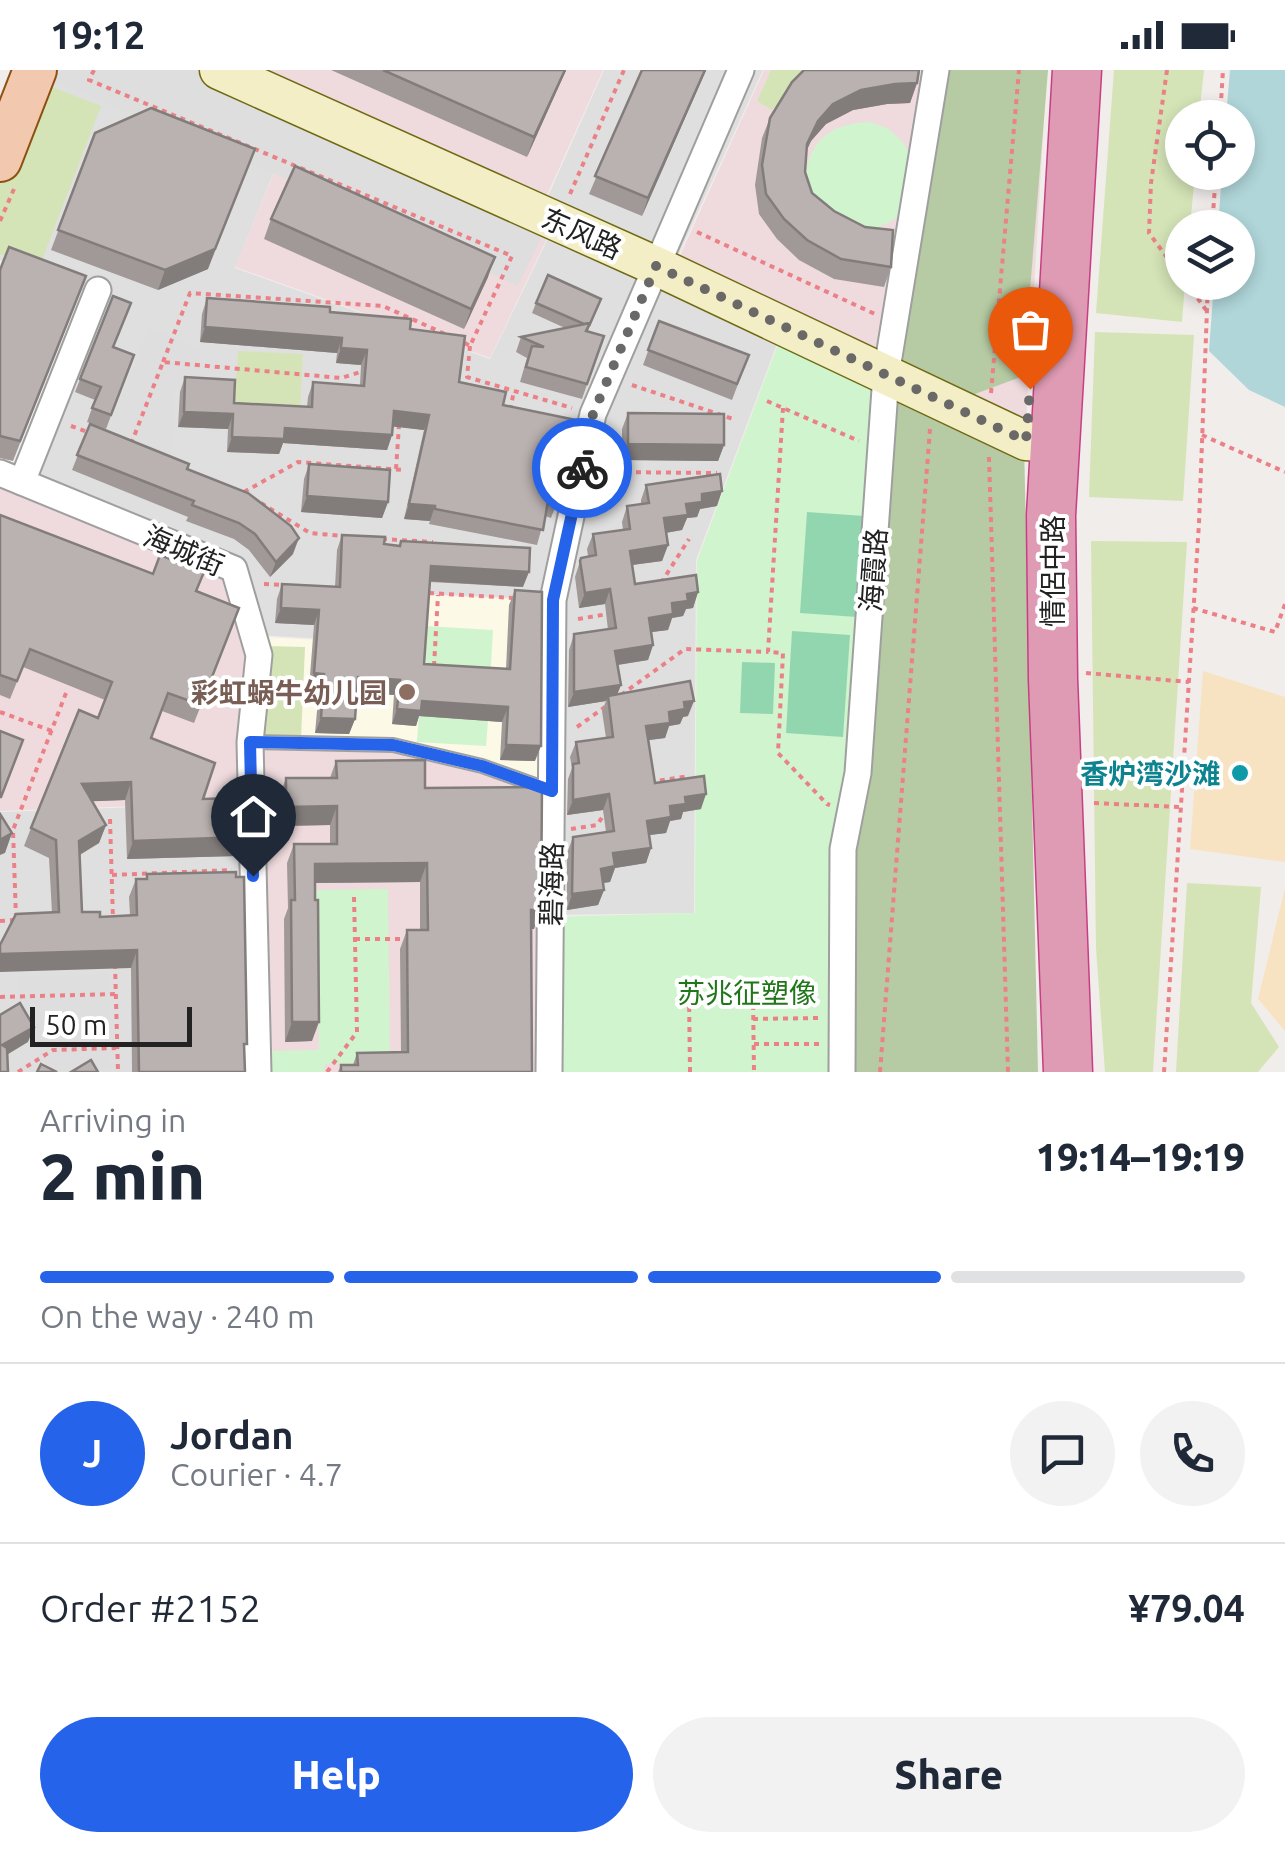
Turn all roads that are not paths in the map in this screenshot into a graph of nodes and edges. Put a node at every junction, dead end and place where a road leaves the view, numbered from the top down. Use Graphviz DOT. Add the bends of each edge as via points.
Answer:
graph roads {
  1 [pos="36,70"];
  2 [pos="219,70"];
  3 [pos="740,70"];
  4 [pos="936,70"];
  5 [pos="1048,70"];
  6 [pos="1078,70"];
  7 [pos="0,160"];
  8 [pos="656,266"];
  9 [pos="98,290"];
  10 [pos="886,375"];
  11 [pos="1022,436"];
  12 [pos="11,478"];
  13 [pos="250,742"];
  14 [pos="552,791"];
  15 [pos="258,1072"];
  16 [pos="549,1072"];
  17 [pos="842,1072"];
  18 [pos="1039,1072"];
  19 [pos="1068,1072"];
  1 -- 7 [label="main road"];
  2 -- 8 [label="street, 东风路"];
  3 -- 8 [label="street, 碧海路"];
  4 -- 10 [label="street, 海霞路"];
  5 -- 11 [label="highway, 情侶中路"];
  6 -- 11 [label="highway, 情侶中路"];
  8 -- 10 [label="street, 东风路"];
  8 -- 14 [label="street, 碧海路" via="593,414 553,612"];
  9 -- 12 [label="street" via="48,417"];
  10 -- 11 [label="street, 东风路"];
  10 -- 17 [label="street, 海霞路" via="858,774 843,849"];
  11 -- 18 [label="highway, 情侶中路"];
  11 -- 19 [label="highway, 情侶中路" via="1051,516"];
  12 -- 13 [label="street, 海城街" via="234,569 258,655"];
  13 -- 14 [label="lane" via="393,745"];
  13 -- 15 [label="street, 海城街"];
  14 -- 16 [label="street, 碧海路"];
}
